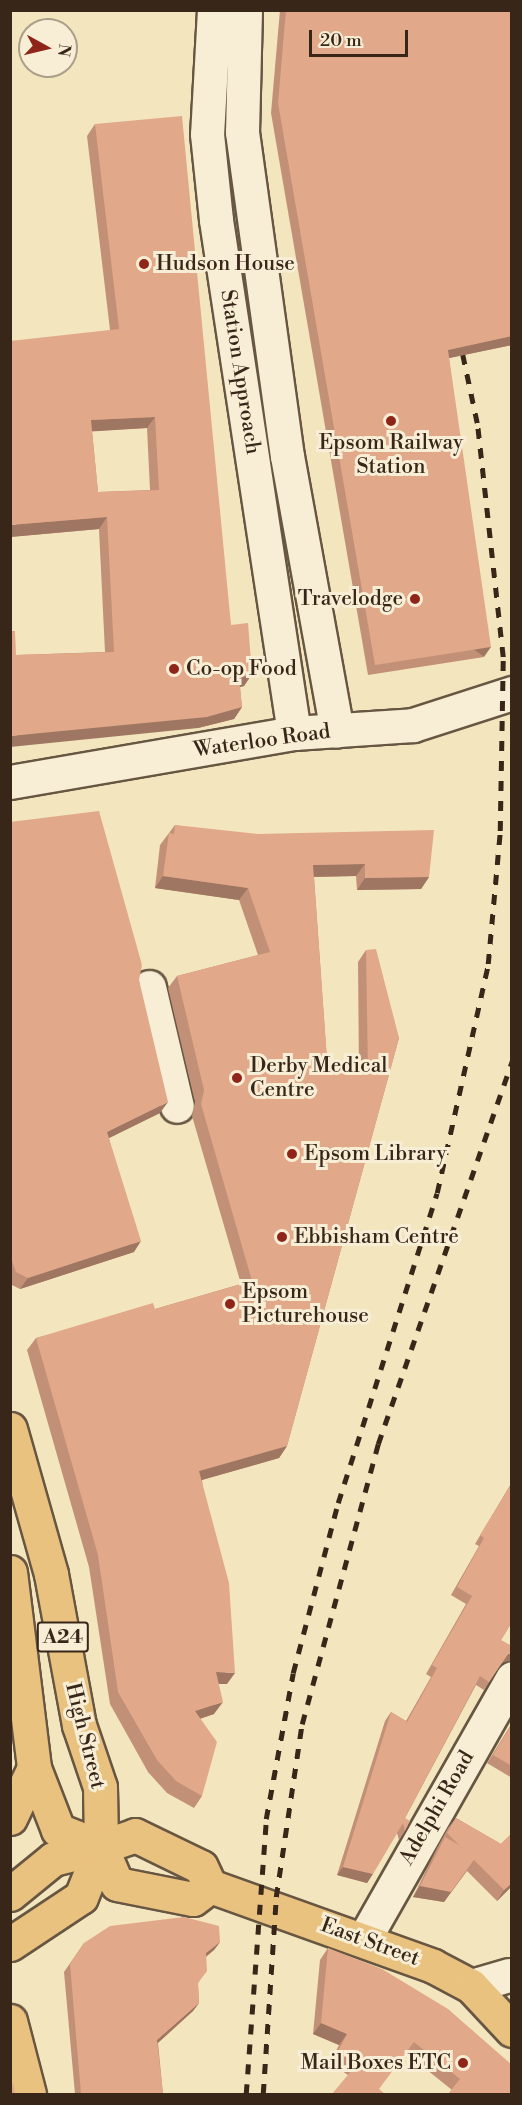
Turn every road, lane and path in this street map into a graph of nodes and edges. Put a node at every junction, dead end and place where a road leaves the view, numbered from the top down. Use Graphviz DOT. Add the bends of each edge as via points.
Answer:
graph roads {
  1 [pos="214,10"];
  2 [pos="244,10"];
  3 [pos="512,693"];
  4 [pos="337,730"];
  5 [pos="294,733"];
  6 [pos="10,782"];
  7 [pos="149,987"];
  8 [pos="177,1106"];
  9 [pos="10,1429"];
  10 [pos="10,1572"];
  11 [pos="512,1678"];
  12 [pos="34,1768"];
  13 [pos="10,1818"];
  14 [pos="101,1847"];
  15 [pos="210,1886"];
  16 [pos="10,1894"];
  17 [pos="364,1939"];
  18 [pos="10,1944"];
  19 [pos="511,1973"];
  20 [pos="471,1986"];
  21 [pos="10,2021"];
  22 [pos="512,2030"];
  23 [pos="30,2094"];
  1 -- 5 [label="street, Station Approach" via="207,134 216,220"];
  2 -- 4 [label="street, Station Approach" via="242,132 287,456"];
  3 -- 4 [label="street, Waterloo Road" via="412,725"];
  4 -- 5 [label="street, Waterloo Road"];
  5 -- 6 [label="street, Waterloo Road"];
  7 -- 8 [label="street"];
  9 -- 14 [label="main road, High Street / A24" via="51,1574 79,1725 100,1788"];
  10 -- 12 [label="main road, High Street / A24"];
  11 -- 17 [label="street, Adelphi Road"];
  12 -- 13 [label="main road"];
  12 -- 14 [label="main road, High Street / A24" via="58,1830"];
  14 -- 15 [label="main road" via="135,1835 201,1867"];
  14 -- 15 [label="main road, A24" via="117,1884 193,1899"];
  14 -- 16 [label="main road" via="53,1859"];
  14 -- 18 [label="main road" via="81,1897"];
  15 -- 17 [label="main road, East Street"];
  17 -- 20 [label="main road, East Street"];
  19 -- 20 [label="street"];
  20 -- 22 [label="main road, East Street"];
  21 -- 23 [label="main road"];
}
